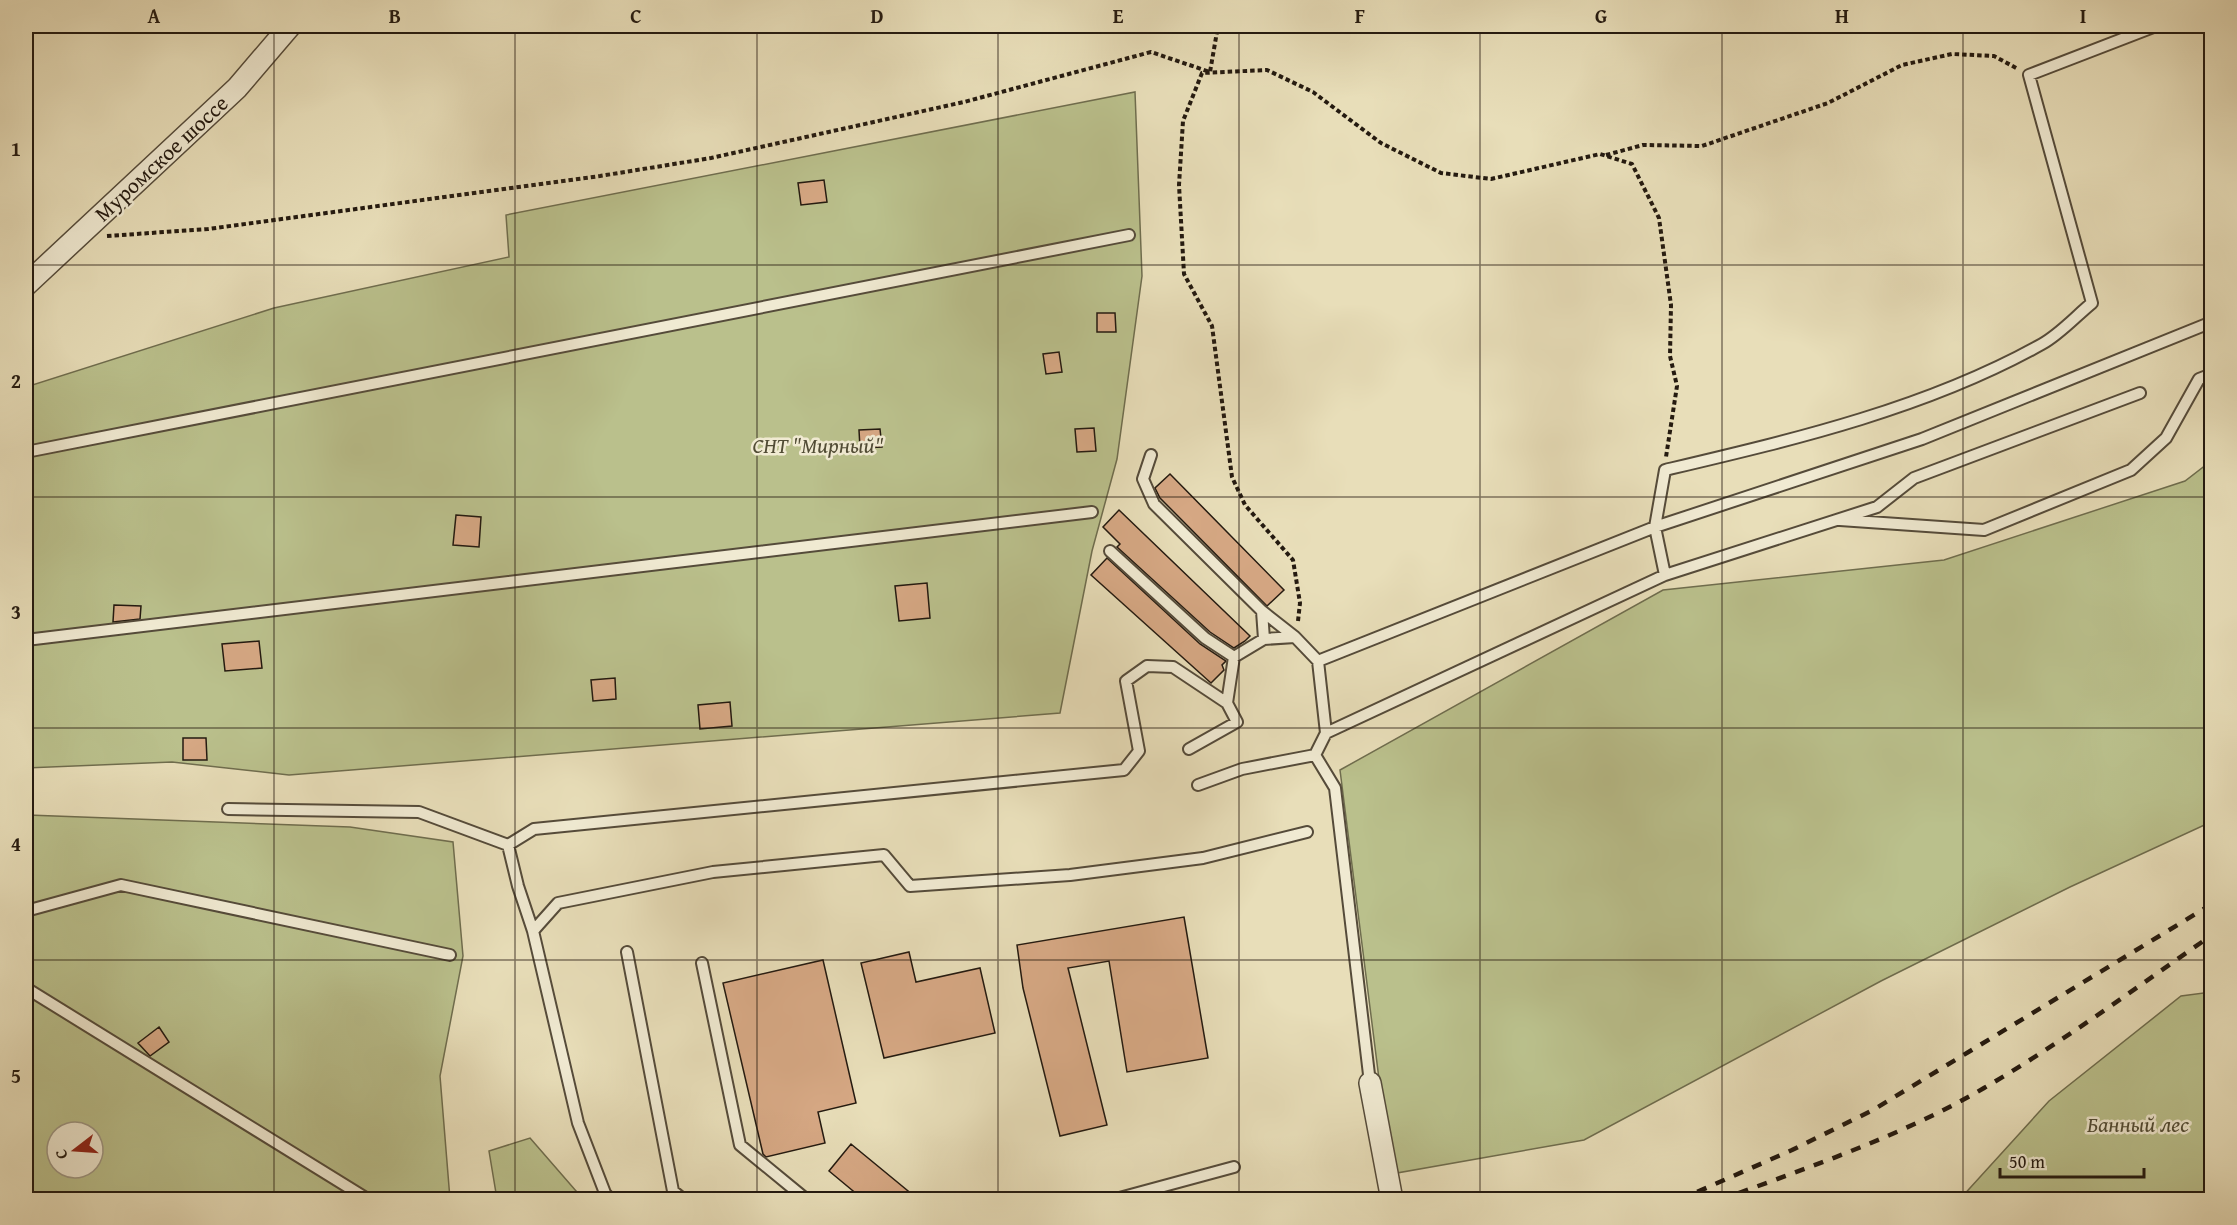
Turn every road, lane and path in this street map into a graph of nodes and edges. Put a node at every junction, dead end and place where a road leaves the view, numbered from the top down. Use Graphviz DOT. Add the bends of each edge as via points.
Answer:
graph roads {
  1 [pos="290,26"];
  2 [pos="1218,26"];
  3 [pos="2156,26"];
  4 [pos="1210,72"];
  5 [pos="2029,75"];
  6 [pos="1604,156"];
  7 [pos="1129,235"];
  8 [pos="74,238"];
  9 [pos="26,285"];
  10 [pos="2211,322"];
  11 [pos="2211,374"];
  12 [pos="2140,393"];
  13 [pos="26,452"];
  14 [pos="1151,455"];
  15 [pos="1665,470"];
  16 [pos="1092,512"];
  17 [pos="1837,519"];
  18 [pos="1655,527"];
  19 [pos="1110,551"];
  20 [pos="1665,575"];
  21 [pos="1262,612"];
  22 [pos="1296,637"];
  23 [pos="1264,639"];
  24 [pos="26,640"];
  25 [pos="1234,657"];
  26 [pos="1318,661"];
  27 [pos="1227,704"];
  28 [pos="1326,733"];
  29 [pos="1189,749"];
  30 [pos="1315,755"];
  31 [pos="1198,785"];
  32 [pos="228,809"];
  33 [pos="1307,832"];
  34 [pos="508,845"];
  35 [pos="26,911"];
  36 [pos="533,931"];
  37 [pos="627,952"];
  38 [pos="450,955"];
  39 [pos="702,963"];
  40 [pos="26,988"];
  41 [pos="1370,1083"];
  42 [pos="1234,1167"];
  43 [pos="369,1200"];
  44 [pos="611,1200"];
  45 [pos="684,1200"];
  46 [pos="807,1200"];
  47 [pos="1112,1200"];
  48 [pos="1392,1200"];
  1 -- 8 [label="street, Муромское шоссе" via="237,88"];
  2 -- 4 [label="path"];
  3 -- 5 [label="lane"];
  4 -- 6 [label="path" via="1267,70 1313,92 1381,143 1441,173 1491,178"];
  4 -- 8 [label="path" via="1151,52 964,102 711,158 208,229"];
  4 -- 22 [label="path" via="1202,73 1183,121 1179,185 1184,274 1212,326 1232,477 1245,504 1293,560 1300,603"];
  5 -- 6 [label="path" via="1994,56 1952,54 1902,65 1828,103 1702,146 1643,145"];
  5 -- 15 [label="lane" via="2092,303 2044,343 1925,398 1745,451"];
  6 -- 15 [label="path" via="1632,164 1659,218 1671,305 1670,356 1677,386"];
  7 -- 13 [label="lane"];
  8 -- 9 [label="street, Муромское шоссе"];
  10 -- 18 [label="lane" via="1922,439"];
  11 -- 17 [label="lane" via="2199,379 2166,438 2131,470 1984,530"];
  12 -- 17 [label="lane" via="1914,478 1877,507"];
  14 -- 21 [label="lane" via="1143,478 1154,504"];
  15 -- 18 [label="lane"];
  16 -- 24 [label="lane"];
  17 -- 20 [label="lane"];
  18 -- 20 [label="lane"];
  18 -- 26 [label="lane"];
  19 -- 25 [label="lane" via="1205,638"];
  20 -- 28 [label="lane"];
  21 -- 22 [label="lane"];
  21 -- 23 [label="lane"];
  22 -- 23 [label="lane"];
  22 -- 26 [label="lane"];
  23 -- 25 [label="lane"];
  25 -- 27 [label="lane"];
  26 -- 28 [label="lane"];
  27 -- 29 [label="lane" via="1238,722"];
  27 -- 34 [label="lane" via="1173,667 1147,666 1126,681 1139,752 1124,770 534,829"];
  28 -- 30 [label="lane"];
  30 -- 31 [label="lane" via="1242,769"];
  30 -- 41 [label="lane" via="1335,788"];
  32 -- 34 [label="lane" via="419,812"];
  33 -- 36 [label="lane" via="1203,858 1070,875 910,886 885,855 713,872 558,903"];
  34 -- 36 [label="lane"];
  35 -- 38 [label="lane" via="121,885"];
  36 -- 44 [label="lane" via="578,1123"];
  37 -- 45 [label="lane" via="673,1191"];
  39 -- 46 [label="lane" via="740,1145"];
  40 -- 43 [label="lane"];
  41 -- 48 [label="street"];
  42 -- 47 [label="lane"];
}
